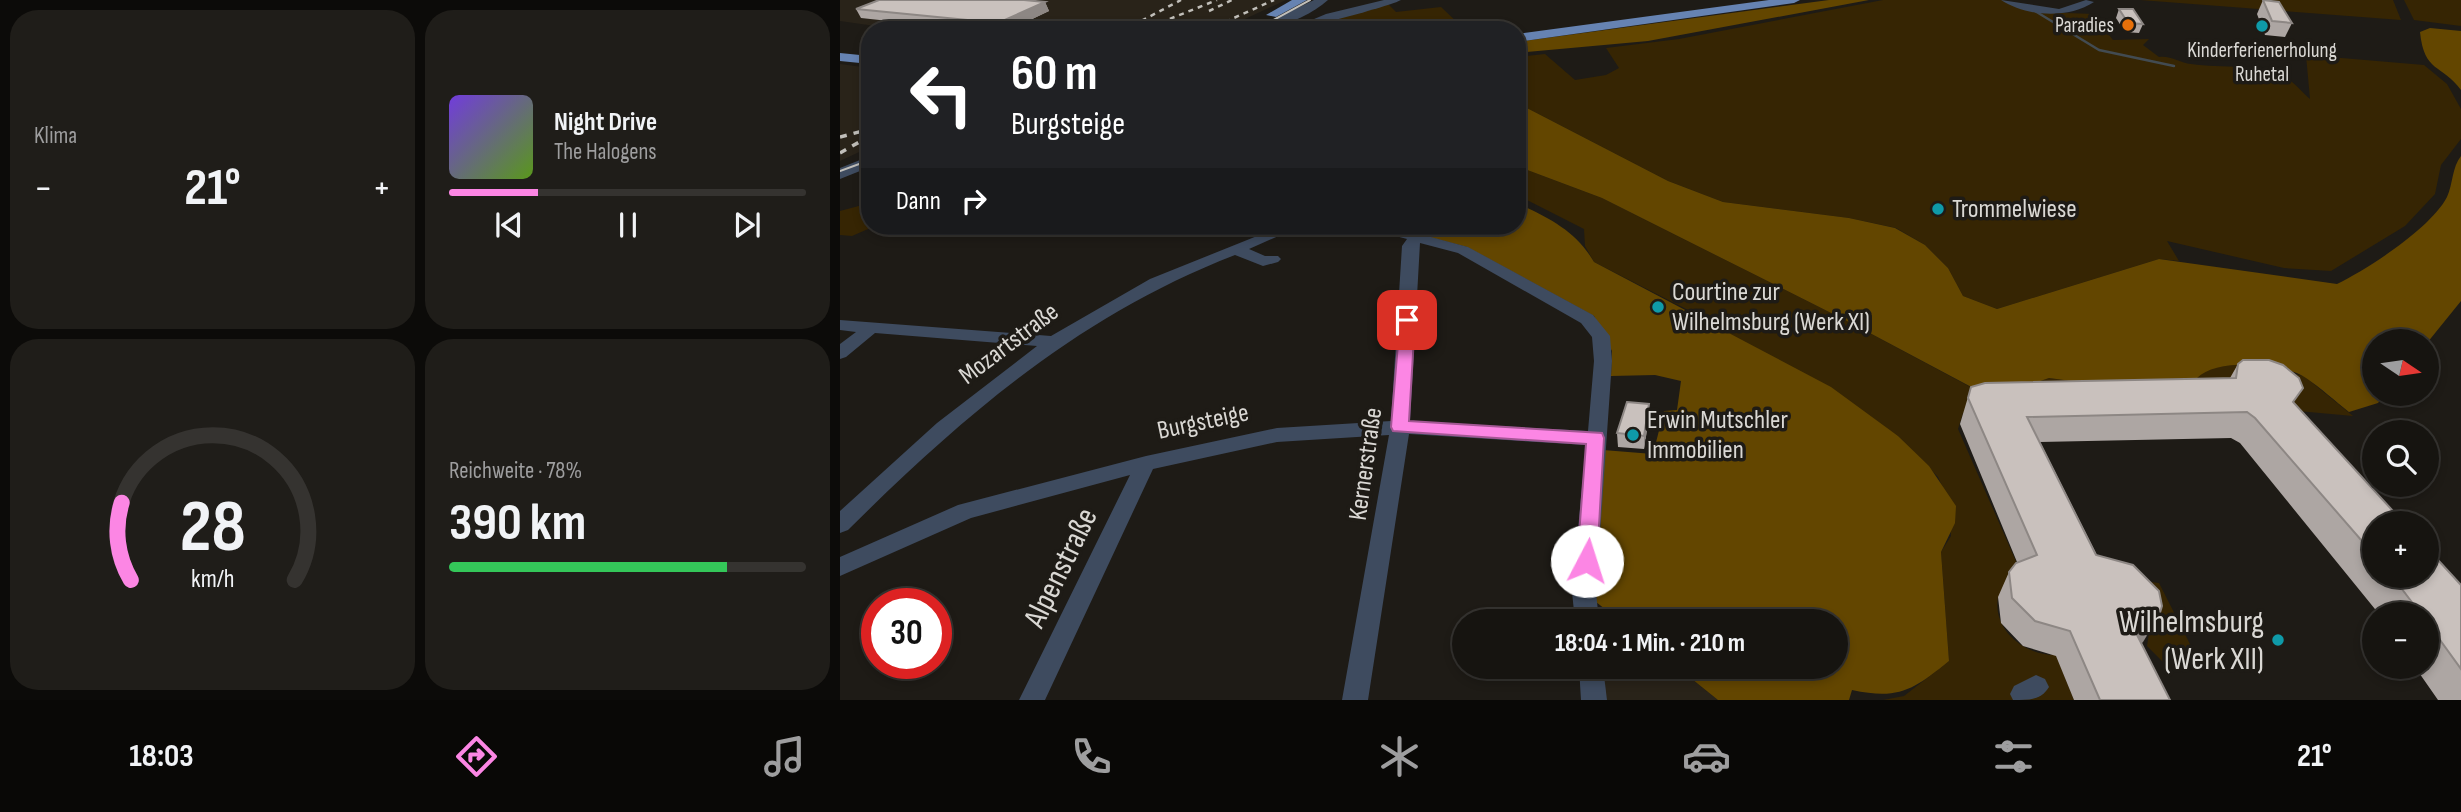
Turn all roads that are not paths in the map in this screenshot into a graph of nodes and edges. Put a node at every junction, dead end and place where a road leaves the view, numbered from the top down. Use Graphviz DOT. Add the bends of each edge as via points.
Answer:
graph roads {
  1 [pos="1301,0"];
  2 [pos="1310,0"];
  3 [pos="1322,0"];
  4 [pos="1396,0"];
  5 [pos="1750,0"];
  6 [pos="1794,0"];
  7 [pos="2006,0"];
  8 [pos="2089,2"];
  9 [pos="1270,21"];
  10 [pos="1271,21"];
  11 [pos="1274,21"];
  12 [pos="1316,21"];
  13 [pos="1526,31"];
  14 [pos="1526,37"];
  15 [pos="840,57"];
  16 [pos="861,60"];
  17 [pos="861,165"];
  18 [pos="840,174"];
  19 [pos="1273,235"];
  20 [pos="1413,235"];
  21 [pos="1417,236"];
  22 [pos="1237,250"];
  23 [pos="1273,259"];
  24 [pos="840,325"];
  25 [pos="872,327"];
  26 [pos="1052,342"];
  27 [pos="840,353"];
  28 [pos="1399,427"];
  29 [pos="1595,438"];
  30 [pos="1146,463"];
  31 [pos="840,524"];
  32 [pos="840,567"];
  33 [pos="1586,609"];
  34 [pos="1592,679"];
  35 [pos="1032,700"];
  36 [pos="1355,700"];
  37 [pos="1594,700"];
  1 -- 9 [label="highway"];
  2 -- 10 [label="street"];
  3 -- 11 [label="street"];
  4 -- 12 [label="street"];
  5 -- 13 [label="highway"];
  6 -- 14 [label="highway"];
  7 -- 8 [label="street" via="2060,12"];
  15 -- 16 [label="highway"];
  17 -- 18 [label="street"];
  19 -- 22 [label="street, Mozartstraße"];
  20 -- 21 [label="street"];
  21 -- 28 [label="street, Kernerstraße" via="1410,246"];
  21 -- 29 [label="street" via="1463,250 1587,319 1601,336 1603,360"];
  22 -- 23 [label="street" via="1263,261"];
  22 -- 26 [label="street, Mozartstraße" via="1139,291"];
  24 -- 25 [label="street"];
  25 -- 26 [label="street"];
  25 -- 27 [label="street"];
  26 -- 31 [label="street, Mozartstraße" via="952,420"];
  28 -- 29 [label="street, Burgsteige"];
  28 -- 30 [label="street, Burgsteige" via="1277,435"];
  28 -- 36 [label="street, Kernerstraße"];
  29 -- 33 [label="street"];
  30 -- 32 [label="street, Burgsteige" via="966,511"];
  30 -- 35 [label="street, Alpenstraße"];
  34 -- 37 [label="street"];
}
